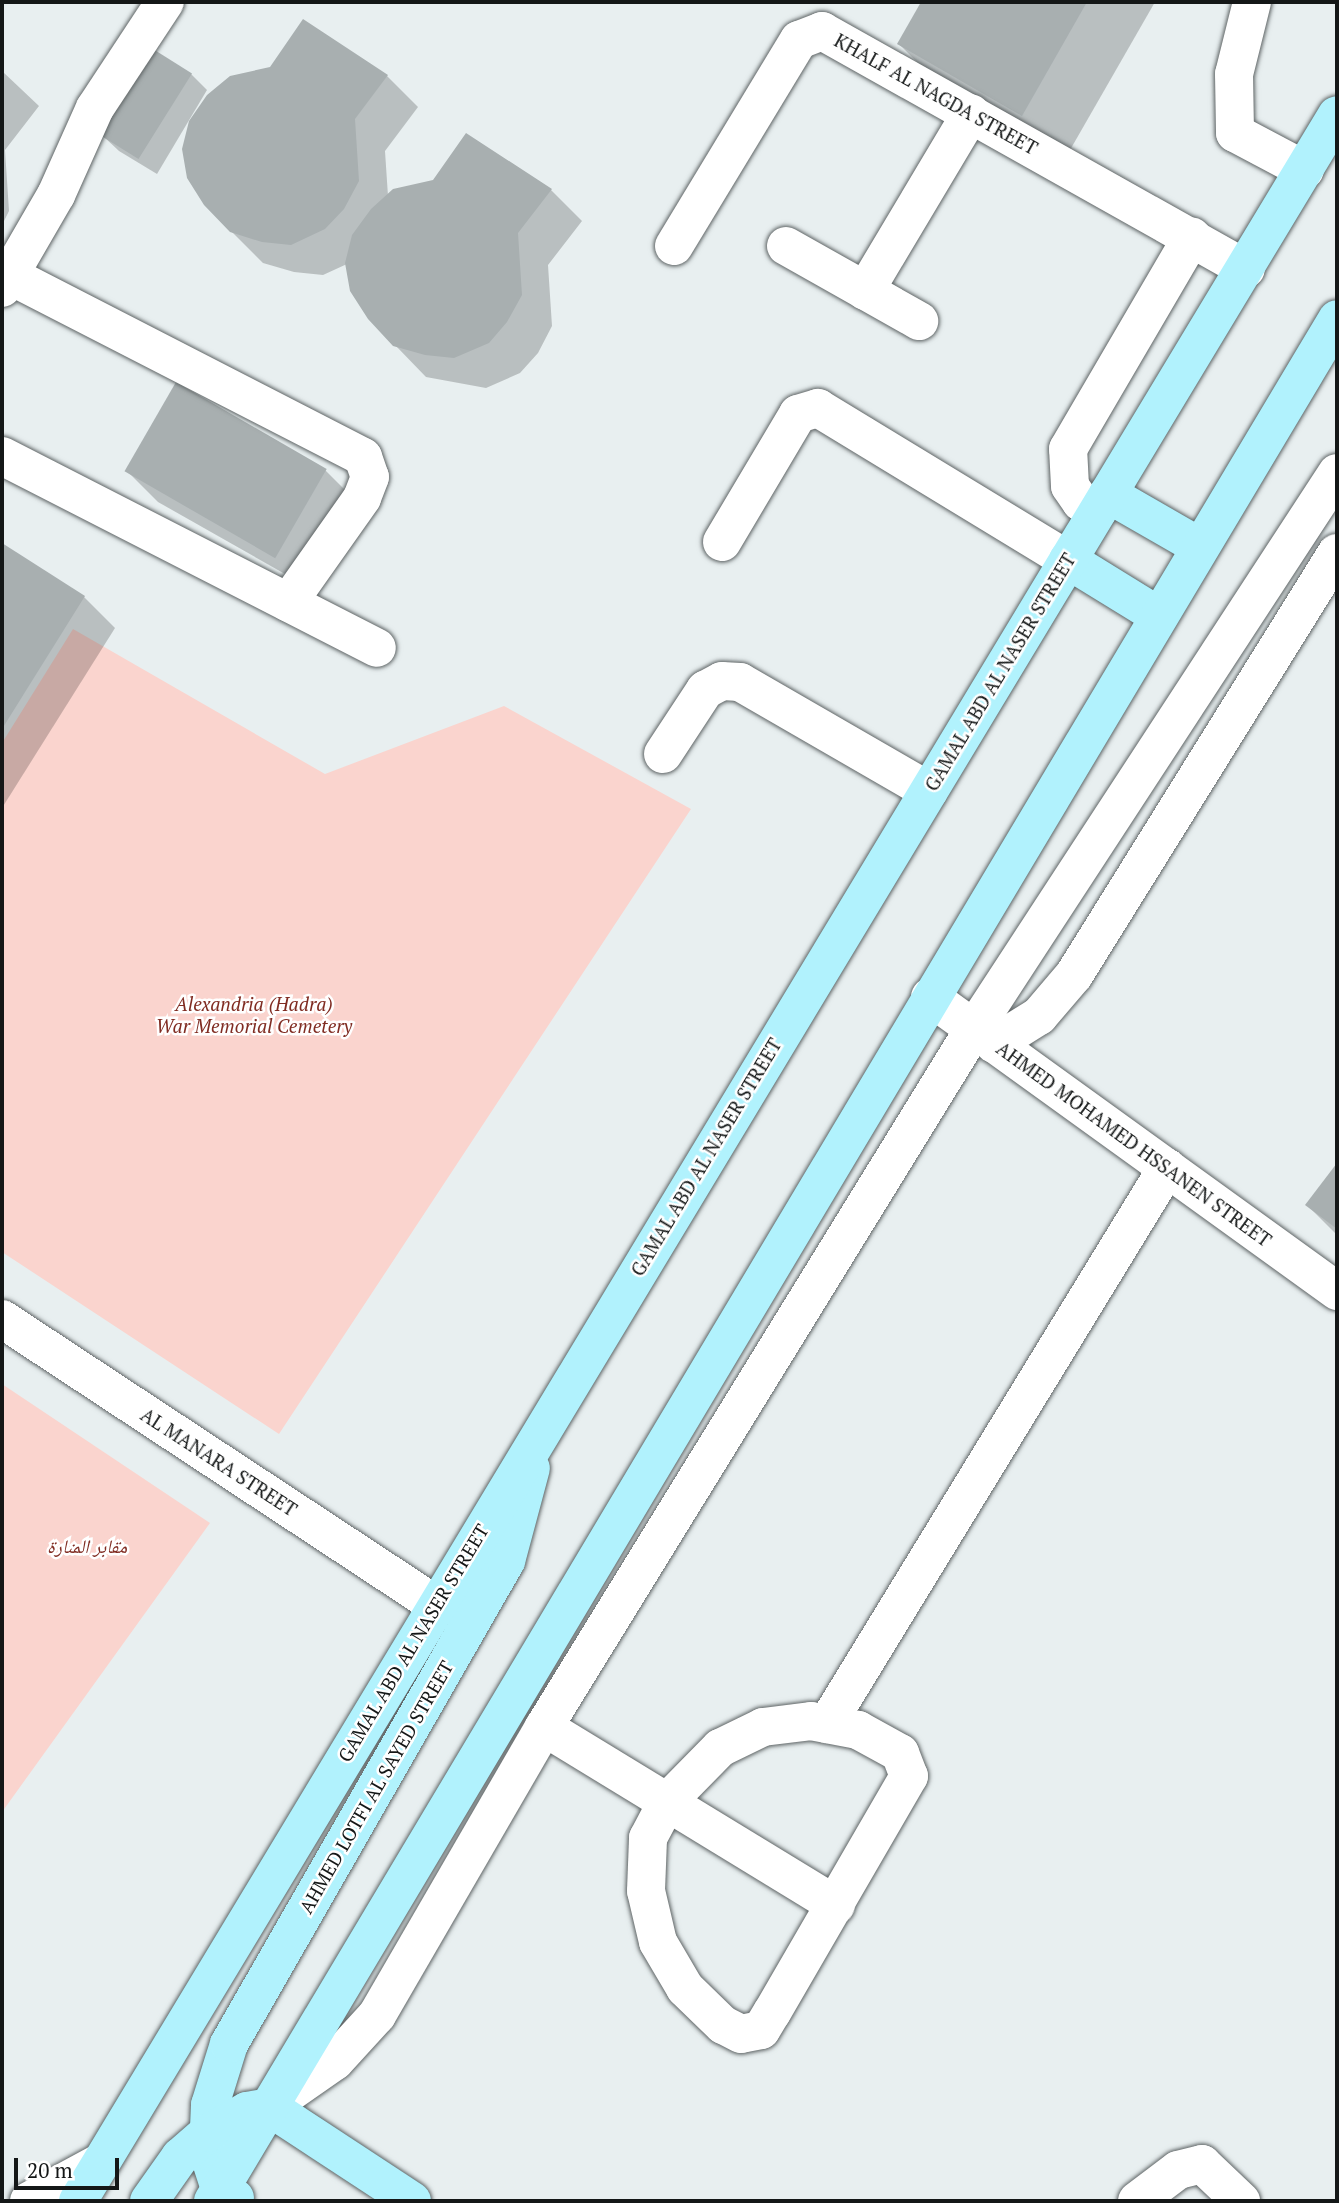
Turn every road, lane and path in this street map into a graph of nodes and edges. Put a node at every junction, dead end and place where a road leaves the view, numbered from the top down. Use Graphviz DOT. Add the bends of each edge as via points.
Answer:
graph roads {
  1 [pos="165,2"];
  2 [pos="1252,2"];
  3 [pos="971,113"];
  4 [pos="1337,116"];
  5 [pos="1305,170"];
  6 [pos="1192,237"];
  7 [pos="674,246"];
  8 [pos="786,246"];
  9 [pos="1246,269"];
  10 [pos="5,281"];
  11 [pos="866,291"];
  12 [pos="1337,319"];
  13 [pos="919,321"];
  14 [pos="1327,348"];
  15 [pos="2,456"];
  16 [pos="1337,473"];
  17 [pos="1102,503"];
  18 [pos="722,542"];
  19 [pos="1199,547"];
  20 [pos="1337,553"];
  21 [pos="1068,560"];
  22 [pos="288,603"];
  23 [pos="1159,616"];
  24 [pos="377,648"];
  25 [pos="663,754"];
  26 [pos="929,791"];
  27 [pos="930,997"];
  28 [pos="984,1037"];
  29 [pos="1167,1168"];
  30 [pos="1337,1291"];
  31 [pos="2,1319"];
  32 [pos="537,1438"];
  33 [pos="436,1605"];
  34 [pos="827,1724"];
  35 [pos="544,1727"];
  36 [pos="667,1802"];
  37 [pos="836,1905"];
  38 [pos="269,2107"];
  39 [pos="208,2133"];
  40 [pos="101,2162"];
  41 [pos="224,2197"];
  42 [pos="29,2201"];
  43 [pos="78,2201"];
  44 [pos="149,2201"];
  45 [pos="412,2201"];
  46 [pos="1137,2201"];
  47 [pos="1241,2201"];
  1 -- 10 [label="street" via="95,108 56,195"];
  2 -- 5 [label="street" via="1234,74 1235,133"];
  3 -- 6 [label="street, KHALF AL NAGDA STREET"];
  3 -- 7 [label="street, KHALF AL NAGDA STREET" via="822,31 806,35"];
  3 -- 11 [label="street"];
  4 -- 5 [label="main road, GAMAL ABD AL NASER STREET"];
  5 -- 9 [label="main road, GAMAL ABD AL NASER STREET"];
  6 -- 9 [label="street, KHALF AL NAGDA STREET"];
  6 -- 17 [label="street" via="1068,449 1070,486 1081,502"];
  8 -- 11 [label="street"];
  9 -- 17 [label="main road, GAMAL ABD AL NASER STREET"];
  10 -- 22 [label="street" via="363,457 370,477 362,498"];
  11 -- 13 [label="street"];
  12 -- 14 [label="main road"];
  14 -- 19 [label="main road"];
  15 -- 22 [label="street"];
  16 -- 28 [label="street"];
  17 -- 19 [label="main road"];
  17 -- 21 [label="main road, GAMAL ABD AL NASER STREET"];
  18 -- 21 [label="street" via="798,414 818,408"];
  19 -- 23 [label="main road"];
  20 -- 28 [label="street" via="1074,975 1039,1016"];
  21 -- 23 [label="main road"];
  21 -- 26 [label="main road, GAMAL ABD AL NASER STREET"];
  22 -- 24 [label="street"];
  23 -- 27 [label="main road"];
  25 -- 26 [label="street" via="705,690 722,681 740,682"];
  26 -- 32 [label="main road, GAMAL ABD AL NASER STREET"];
  27 -- 28 [label="street, AHMED MOHAMED HSSANEN STREET"];
  27 -- 38 [label="main road"];
  28 -- 29 [label="street, AHMED MOHAMED HSSANEN STREET"];
  28 -- 35 [label="street"];
  29 -- 30 [label="street, AHMED MOHAMED HSSANEN STREET"];
  29 -- 34 [label="street"];
  31 -- 33 [label="street, AL MANARA STREET"];
  32 -- 33 [label="main road, GAMAL ABD AL NASER STREET"];
  32 -- 39 [label="main road, AHMED LOTFI AL SAYED STREET" via="506,1561 249,2002 213,2089"];
  33 -- 40 [label="main road, GAMAL ABD AL NASER STREET"];
  34 -- 36 [label="street" via="811,1721 764,1727 731,1742"];
  34 -- 37 [label="street" via="858,1730 900,1753 909,1776"];
  35 -- 36 [label="street"];
  35 -- 38 [label="street" via="377,2015 335,2061"];
  36 -- 37 [label="street"];
  36 -- 37 [label="street" via="648,1838 646,1891 658,1942 685,1988 723,2025 741,2034 761,2029"];
  38 -- 39 [label="main road" via="247,2111"];
  38 -- 41 [label="main road"];
  38 -- 45 [label="main road"];
  39 -- 41 [label="main road, AHMED LOTFI AL SAYED STREET" via="210,2165"];
  39 -- 44 [label="main road" via="180,2157"];
  40 -- 42 [label="street"];
  40 -- 43 [label="main road, GAMAL ABD AL NASER STREET"];
  46 -- 47 [label="street" via="1178,2170 1202,2164"];
}
